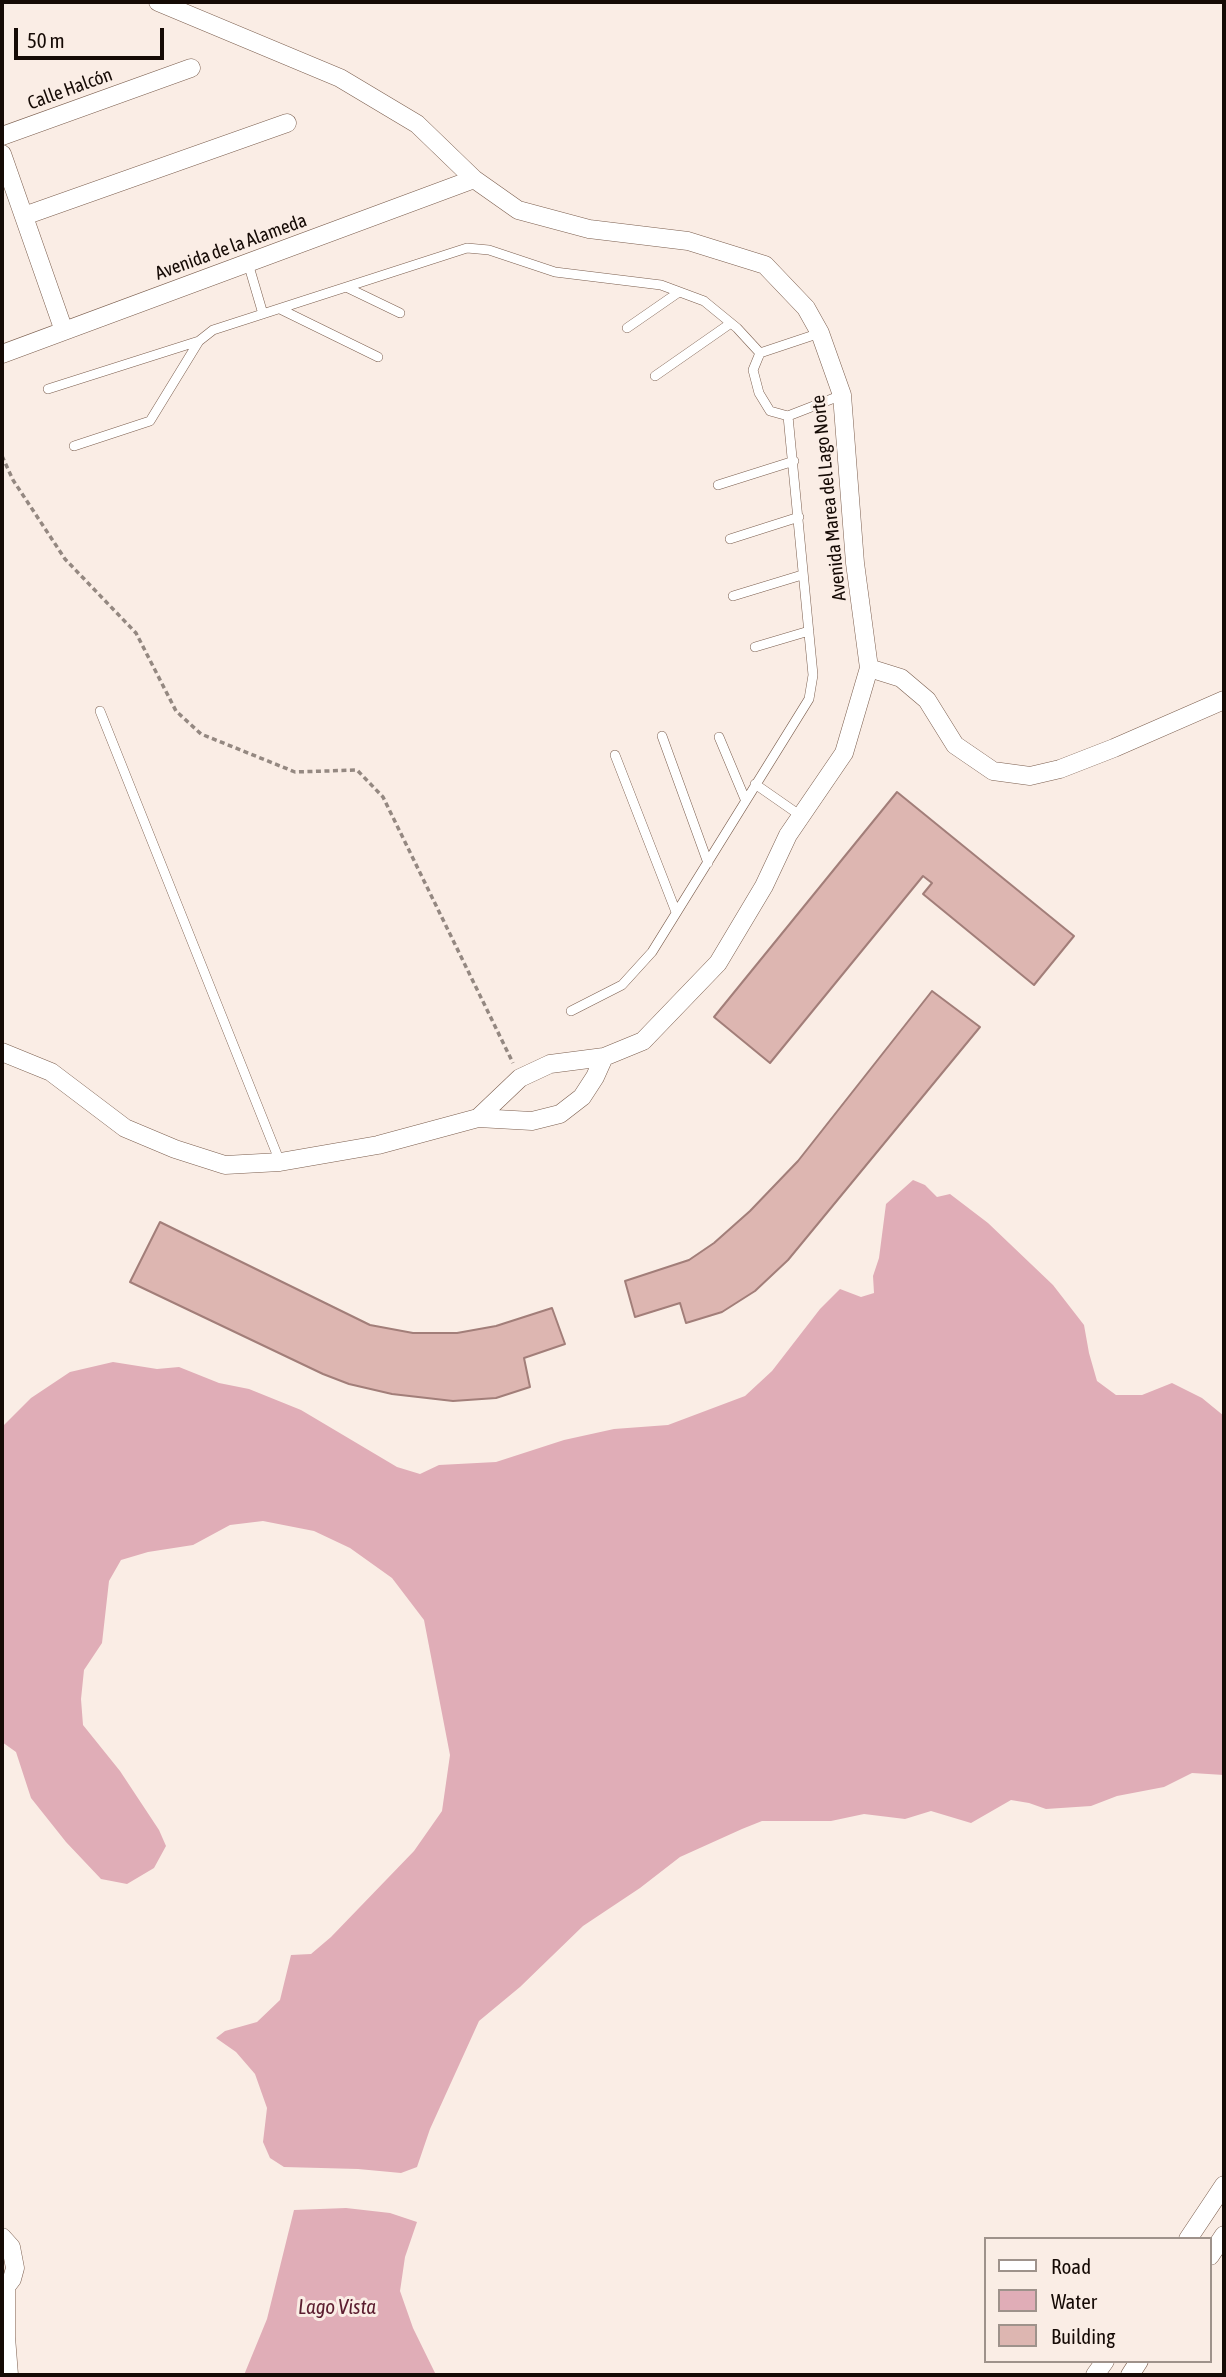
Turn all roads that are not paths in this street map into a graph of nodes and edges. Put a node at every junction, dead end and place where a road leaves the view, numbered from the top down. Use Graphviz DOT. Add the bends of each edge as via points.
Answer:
graph roads {
  1 [pos="158,2"];
  2 [pos="191,68"];
  3 [pos="286,122"];
  4 [pos="2,136"];
  5 [pos="2,154"];
  6 [pos="474,179"];
  7 [pos="24,216"];
  8 [pos="248,262"];
  9 [pos="346,287"];
  10 [pos="679,292"];
  11 [pos="280,309"];
  12 [pos="400,313"];
  13 [pos="263,314"];
  14 [pos="731,323"];
  15 [pos="627,328"];
  16 [pos="64,331"];
  17 [pos="820,333"];
  18 [pos="199,341"];
  19 [pos="760,353"];
  20 [pos="2,354"];
  21 [pos="378,357"];
  22 [pos="655,376"];
  23 [pos="48,389"];
  24 [pos="842,395"];
  25 [pos="788,416"];
  26 [pos="74,446"];
  27 [pos="794,461"];
  28 [pos="718,485"];
  29 [pos="799,517"];
  30 [pos="730,539"];
  31 [pos="802,575"];
  32 [pos="733,596"];
  33 [pos="809,631"];
  34 [pos="755,647"];
  35 [pos="869,668"];
  36 [pos="1224,700"];
  37 [pos="100,711"];
  38 [pos="662,736"];
  39 [pos="719,737"];
  40 [pos="615,755"];
  41 [pos="755,784"];
  42 [pos="745,799"];
  43 [pos="801,816"];
  44 [pos="708,863"];
  45 [pos="676,912"];
  46 [pos="571,1011"];
  47 [pos="2,1052"];
  48 [pos="604,1057"];
  49 [pos="478,1118"];
  50 [pos="280,1163"];
  51 [pos="1224,2185"];
  52 [pos="1219,2204"];
  53 [pos="1224,2235"];
  54 [pos="2,2237"];
  55 [pos="1190,2237"];
  56 [pos="1212,2253"];
  57 [pos="4,2290"];
  58 [pos="9,2375"];
  1 -- 6 [label="street, Avenida Marea del Lago Norte" via="340,78 418,124"];
  2 -- 4 [label="street, Calle Halcón"];
  3 -- 7 [label="street"];
  5 -- 7 [label="street"];
  6 -- 8 [label="street, Avenida de la Alameda"];
  6 -- 17 [label="street, Avenida Marea del Lago Norte" via="518,210 589,229 688,241 765,265 806,308"];
  7 -- 16 [label="street"];
  8 -- 13 [label="lane"];
  8 -- 16 [label="street, Avenida de la Alameda"];
  9 -- 10 [label="lane" via="467,247 555,272 661,285"];
  9 -- 11 [label="lane"];
  9 -- 12 [label="lane"];
  10 -- 14 [label="lane" via="704,301"];
  10 -- 15 [label="lane"];
  11 -- 13 [label="lane"];
  11 -- 21 [label="lane"];
  13 -- 18 [label="lane" via="213,330"];
  14 -- 19 [label="lane"];
  14 -- 22 [label="lane"];
  16 -- 20 [label="street, Avenida de la Alameda"];
  17 -- 19 [label="lane"];
  17 -- 24 [label="street, Avenida Marea del Lago Norte"];
  18 -- 23 [label="lane"];
  18 -- 26 [label="lane" via="150,421"];
  19 -- 25 [label="lane" via="753,370 760,393 770,411"];
  24 -- 25 [label="lane"];
  24 -- 35 [label="street, Avenida Marea del Lago Norte" via="855,563"];
  25 -- 27 [label="lane"];
  27 -- 28 [label="lane"];
  27 -- 29 [label="lane"];
  29 -- 30 [label="lane"];
  29 -- 31 [label="lane"];
  31 -- 32 [label="lane"];
  31 -- 33 [label="lane"];
  33 -- 34 [label="lane"];
  33 -- 41 [label="lane" via="813,675 808,699"];
  35 -- 36 [label="street" via="901,678 927,700 955,745 993,771 1030,776 1114,748"];
  35 -- 43 [label="street" via="844,753"];
  37 -- 50 [label="lane"];
  38 -- 44 [label="lane"];
  39 -- 42 [label="lane"];
  40 -- 45 [label="lane"];
  41 -- 42 [label="lane"];
  41 -- 43 [label="lane"];
  42 -- 44 [label="lane"];
  43 -- 48 [label="street" via="718,963 643,1041"];
  44 -- 45 [label="lane"];
  45 -- 46 [label="lane" via="652,952 622,985"];
  47 -- 50 [label="street" via="51,1072 125,1128 175,1150 225,1165"];
  48 -- 49 [label="street" via="550,1064 520,1078"];
  48 -- 49 [label="street" via="582,1097 560,1114 532,1121"];
  49 -- 50 [label="street" via="377,1145"];
  51 -- 52 [label="street"];
  52 -- 55 [label="street"];
  53 -- 56 [label="street"];
  54 -- 57 [label="street" via="11,2247 15,2269"];
  57 -- 58 [label="street"];
}
